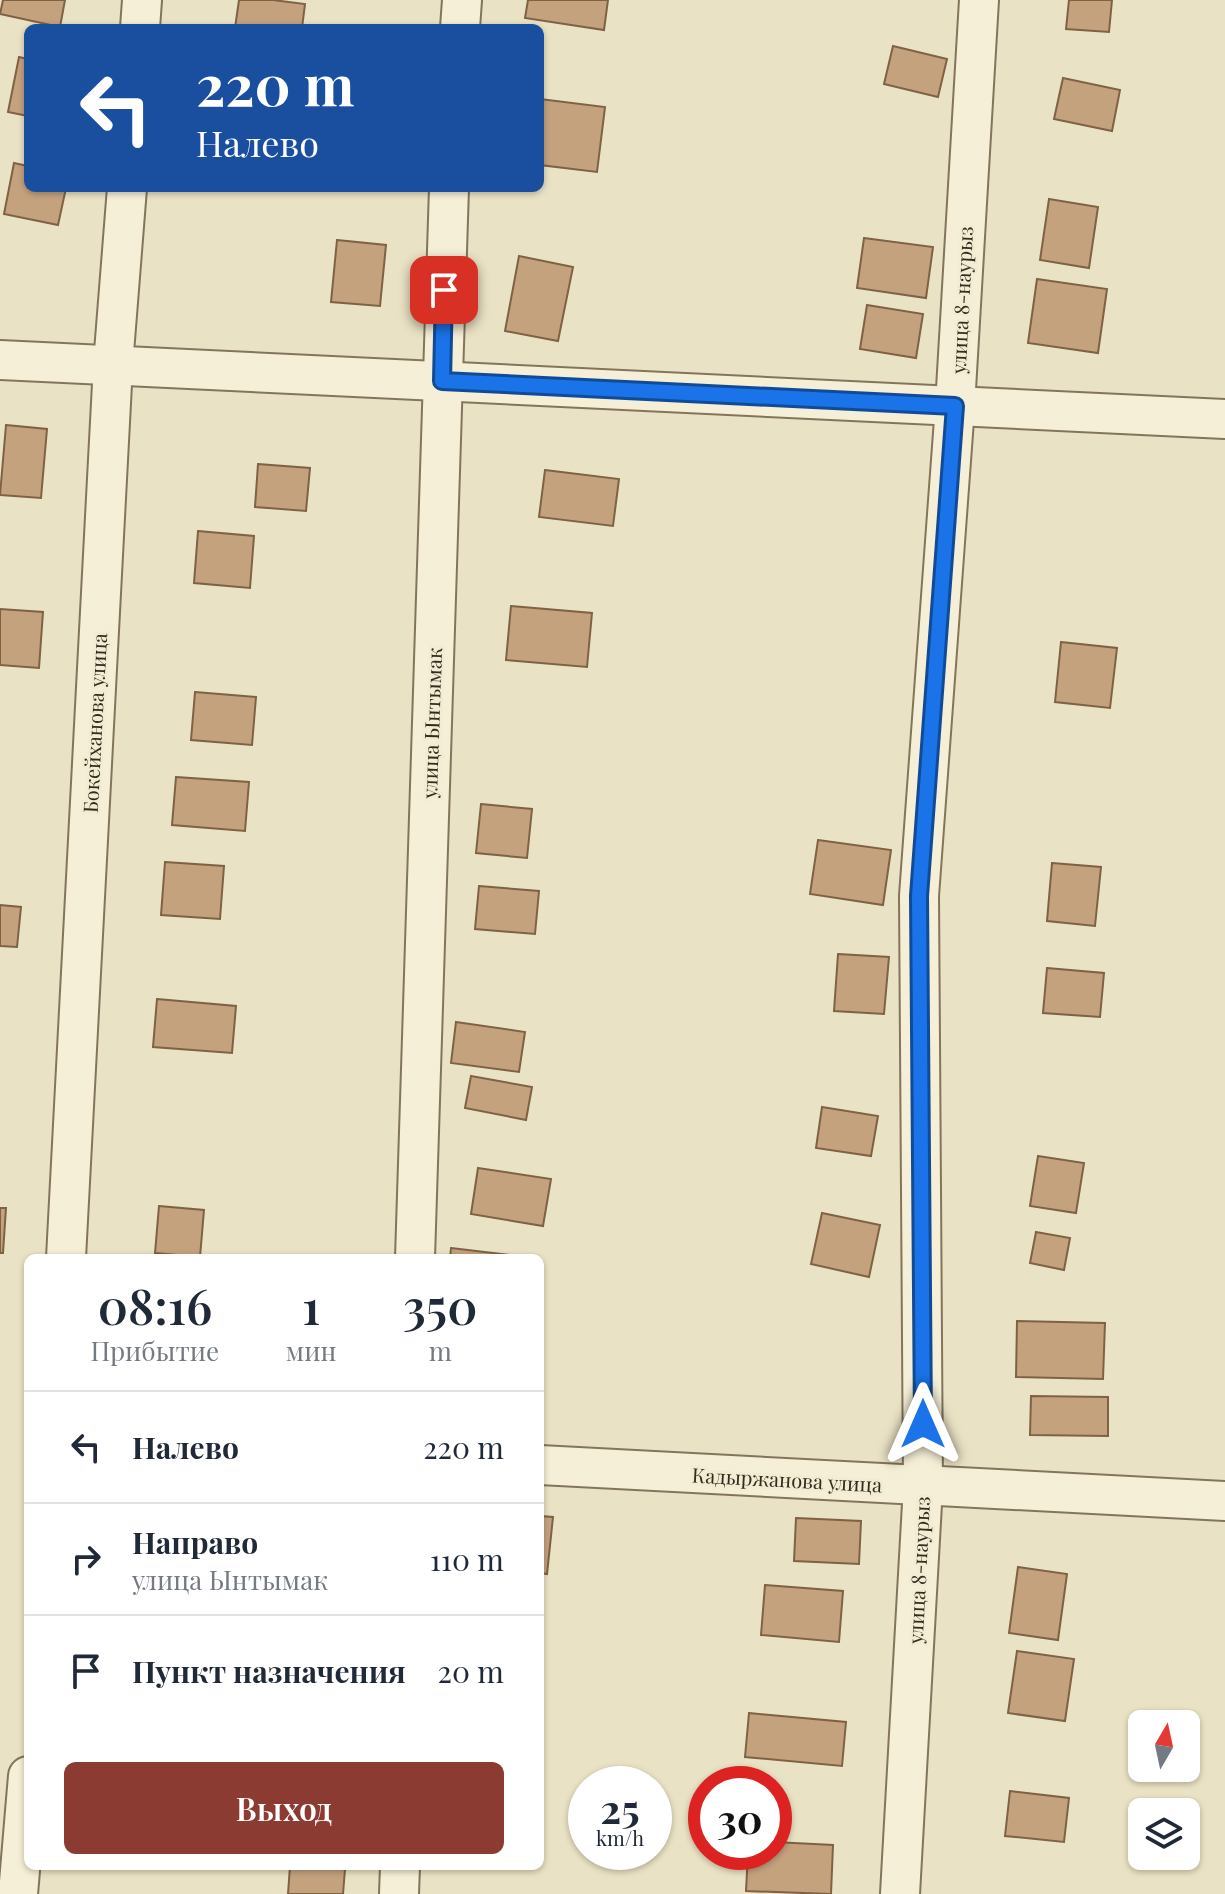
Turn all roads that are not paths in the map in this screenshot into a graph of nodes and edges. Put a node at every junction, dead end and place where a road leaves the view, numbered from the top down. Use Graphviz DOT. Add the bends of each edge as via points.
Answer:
graph roads {
  1 [pos="142,0"];
  2 [pos="462,0"];
  3 [pos="979,0"];
  4 [pos="140,24"];
  5 [pos="460,24"];
  6 [pos="127,192"];
  7 [pos="449,192"];
  8 [pos="0,360"];
  9 [pos="113,365"];
  10 [pos="442,381"];
  11 [pos="955,406"];
  12 [pos="1225,419"];
  13 [pos="66,1254"];
  14 [pos="415,1254"];
  15 [pos="544,1465"];
  16 [pos="923,1486"];
  17 [pos="1225,1501"];
  18 [pos="24,1823"];
  19 [pos="400,1870"];
  20 [pos="18,1894"];
  21 [pos="399,1894"];
  22 [pos="900,1894"];
  1 -- 4 [label="street"];
  2 -- 5 [label="street"];
  3 -- 11 [label="street, улица 8-наурыз"];
  6 -- 9 [label="street, Бокейханова улица"];
  7 -- 10 [label="street, улица Ынтымак"];
  8 -- 9 [label="street"];
  9 -- 10 [label="street"];
  9 -- 13 [label="street, Бокейханова улица"];
  10 -- 11 [label="street"];
  10 -- 14 [label="street, улица Ынтымак"];
  11 -- 12 [label="street"];
  11 -- 16 [label="street, улица 8-наурыз" via="919,896"];
  15 -- 16 [label="street, Кадыржанова улица"];
  16 -- 17 [label="street, Кадыржанова улица"];
  16 -- 22 [label="street, улица 8-наурыз"];
  18 -- 20 [label="street"];
  19 -- 21 [label="street"];
}
